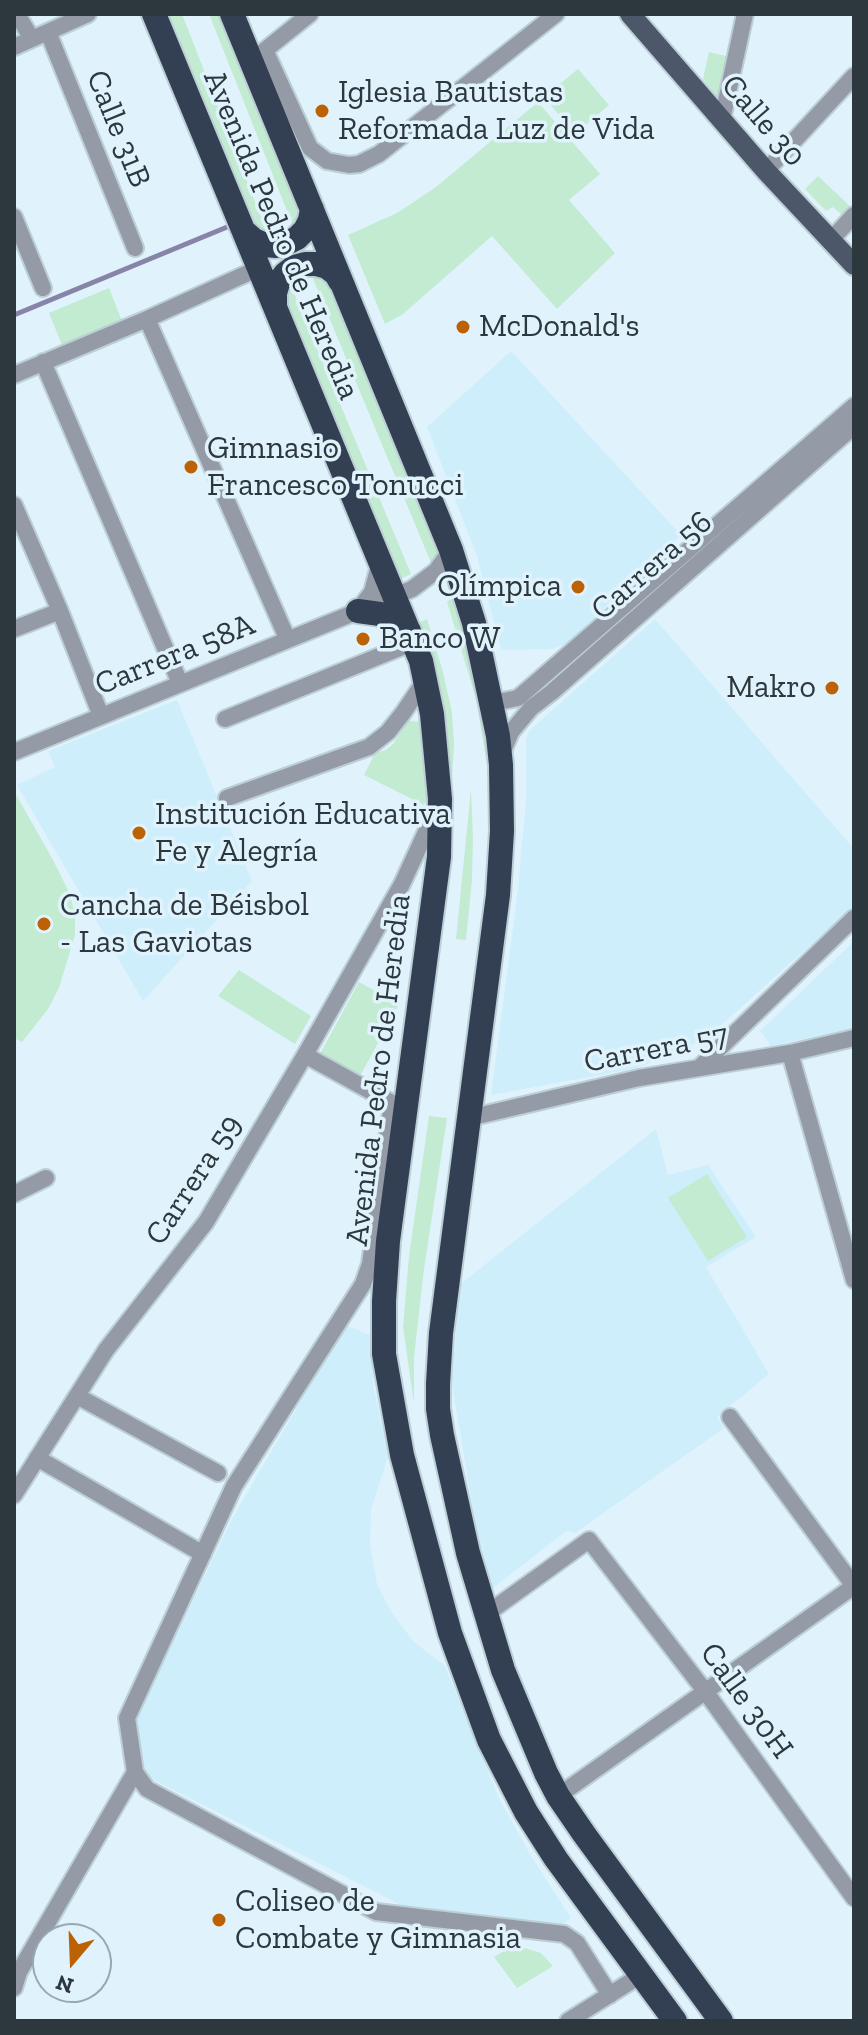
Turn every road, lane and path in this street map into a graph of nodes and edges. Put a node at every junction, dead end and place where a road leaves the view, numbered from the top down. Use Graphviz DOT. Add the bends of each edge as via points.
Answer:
graph roads {
  1 [pos="17,14"];
  2 [pos="88,14"];
  3 [pos="154,14"];
  4 [pos="232,14"];
  5 [pos="310,14"];
  6 [pos="556,14"];
  7 [pos="630,14"];
  8 [pos="745,14"];
  9 [pos="48,32"];
  10 [pos="32,39"];
  11 [pos="14,47"];
  12 [pos="258,55"];
  13 [pos="854,76"];
  14 [pos="722,120"];
  15 [pos="766,171"];
  16 [pos="312,209"];
  17 [pos="854,215"];
  18 [pos="14,217"];
  19 [pos="246,233"];
  20 [pos="830,241"];
  21 [pos="135,248"];
  22 [pos="854,265"];
  23 [pos="259,268"];
  24 [pos="342,283"];
  25 [pos="43,288"];
  26 [pos="275,305"];
  27 [pos="147,319"];
  28 [pos="43,362"];
  29 [pos="14,375"];
  30 [pos="854,406"];
  31 [pos="854,426"];
  32 [pos="14,505"];
  33 [pos="451,550"];
  34 [pos="380,560"];
  35 [pos="395,596"];
  36 [pos="60,611"];
  37 [pos="358,611"];
  38 [pos="14,629"];
  39 [pos="411,637"];
  40 [pos="287,638"];
  41 [pos="426,679"];
  42 [pos="180,683"];
  43 [pos="490,698"];
  44 [pos="403,713"];
  45 [pos="432,714"];
  46 [pos="101,716"];
  47 [pos="225,719"];
  48 [pos="14,752"];
  49 [pos="500,758"];
  50 [pos="227,798"];
  51 [pos="440,799"];
  52 [pos="436,882"];
  53 [pos="402,884"];
  54 [pos="854,918"];
  55 [pos="854,1038"];
  56 [pos="790,1053"];
  57 [pos="305,1055"];
  58 [pos="700,1067"];
  59 [pos="469,1118"];
  60 [pos="46,1178"];
  61 [pos="14,1194"];
  62 [pos="854,1280"];
  63 [pos="77,1396"];
  64 [pos="730,1417"];
  65 [pos="37,1458"];
  66 [pos="218,1473"];
  67 [pos="14,1495"];
  68 [pos="203,1554"];
  69 [pos="854,1586"];
  70 [pos="485,1615"];
  71 [pos="705,1691"];
  72 [pos="135,1772"];
  73 [pos="558,1796"];
  74 [pos="854,1898"];
  75 [pos="641,1975"];
  76 [pos="14,1988"];
  77 [pos="610,1995"];
  78 [pos="568,2021"];
  79 [pos="675,2021"];
  80 [pos="721,2021"];
  1 -- 10 [label="street"];
  2 -- 9 [label="street"];
  3 -- 19 [label="highway, Avenida Pedro de Heredia"];
  4 -- 12 [label="highway, Avenida Pedro de Heredia"];
  5 -- 12 [label="street"];
  6 -- 12 [label="street" via="379,154 359,164 327,161 310,148"];
  7 -- 14 [label="main road, Calle 30"];
  8 -- 14 [label="street"];
  9 -- 10 [label="street"];
  9 -- 21 [label="street, Calle 31B"];
  10 -- 11 [label="street"];
  12 -- 16 [label="highway, Avenida Pedro de Heredia"];
  13 -- 15 [label="street"];
  14 -- 15 [label="main road, Calle 30"];
  15 -- 20 [label="main road, Calle 30"];
  16 -- 19 [label="highway" via="305,230 287,243 265,245"];
  16 -- 24 [label="highway, Avenida Pedro de Heredia"];
  17 -- 20 [label="street"];
  18 -- 25 [label="street"];
  19 -- 23 [label="highway, Avenida Pedro de Heredia"];
  20 -- 22 [label="main road, Calle 30"];
  23 -- 26 [label="highway, Avenida Pedro de Heredia"];
  23 -- 27 [label="street"];
  24 -- 26 [label="highway" via="327,267 294,267 278,283"];
  24 -- 33 [label="highway, Avenida Pedro de Heredia"];
  26 -- 34 [label="highway, Avenida Pedro de Heredia"];
  27 -- 28 [label="street"];
  27 -- 40 [label="street"];
  28 -- 29 [label="street"];
  28 -- 42 [label="street"];
  30 -- 43 [label="street, Carrera 56" via="518,698"];
  31 -- 49 [label="street, Carrera 56" via="531,708 511,732"];
  32 -- 36 [label="street"];
  33 -- 35 [label="street, Carrera 58A" via="429,578"];
  33 -- 43 [label="highway, Avenida Pedro de Heredia"];
  34 -- 35 [label="highway, Avenida Pedro de Heredia"];
  34 -- 37 [label="street" via="376,583"];
  35 -- 37 [label="street, Carrera 58A"];
  35 -- 39 [label="highway, Avenida Pedro de Heredia"];
  36 -- 38 [label="street"];
  36 -- 46 [label="street"];
  37 -- 39 [label="highway" via="380,614"];
  37 -- 40 [label="street, Carrera 58A"];
  39 -- 41 [label="highway, Avenida Pedro de Heredia"];
  39 -- 47 [label="street"];
  40 -- 42 [label="street, Carrera 58A"];
  41 -- 44 [label="street"];
  41 -- 45 [label="highway, Avenida Pedro de Heredia"];
  42 -- 46 [label="street, Carrera 58A"];
  43 -- 49 [label="highway, Avenida Pedro de Heredia"];
  44 -- 45 [label="street"];
  44 -- 50 [label="street" via="369,747"];
  45 -- 51 [label="highway, Avenida Pedro de Heredia"];
  46 -- 48 [label="street, Carrera 58A"];
  49 -- 59 [label="highway, Avenida Pedro de Heredia" via="498,895"];
  51 -- 52 [label="highway, Avenida Pedro de Heredia"];
  51 -- 53 [label="street, Carrera 59"];
  52 -- 53 [label="street" via="415,874"];
  52 -- 75 [label="highway, Avenida Pedro de Heredia" via="387,1253 383,1325 388,1385 436,1586 489,1740 542,1838"];
  53 -- 57 [label="street, Carrera 59"];
  54 -- 58 [label="street"];
  55 -- 56 [label="street, Carrera 57"];
  56 -- 58 [label="street, Carrera 57"];
  56 -- 62 [label="street"];
  57 -- 63 [label="street, Carrera 59" via="206,1222 106,1350"];
  57 -- 68 [label="street" via="392,1103 370,1264 363,1284 234,1486"];
  58 -- 59 [label="street, Carrera 57"];
  59 -- 70 [label="highway, Avenida Pedro de Heredia" via="441,1333 438,1409"];
  60 -- 61 [label="street"];
  63 -- 65 [label="street, Carrera 59"];
  63 -- 66 [label="street"];
  64 -- 69 [label="street"];
  65 -- 67 [label="street, Carrera 59"];
  65 -- 68 [label="street"];
  68 -- 72 [label="street" via="127,1718"];
  69 -- 71 [label="street"];
  70 -- 71 [label="street, Calle 30H" via="589,1540"];
  70 -- 73 [label="highway, Avenida Pedro de Heredia" via="529,1736"];
  71 -- 73 [label="street"];
  71 -- 74 [label="street, Calle 30H"];
  72 -- 76 [label="street"];
  72 -- 77 [label="street" via="147,1789 376,1912 564,1934 577,1943"];
  73 -- 80 [label="highway, Avenida Pedro de Heredia"];
  75 -- 77 [label="street"];
  75 -- 79 [label="highway, Avenida Pedro de Heredia"];
  77 -- 78 [label="street"];
}
